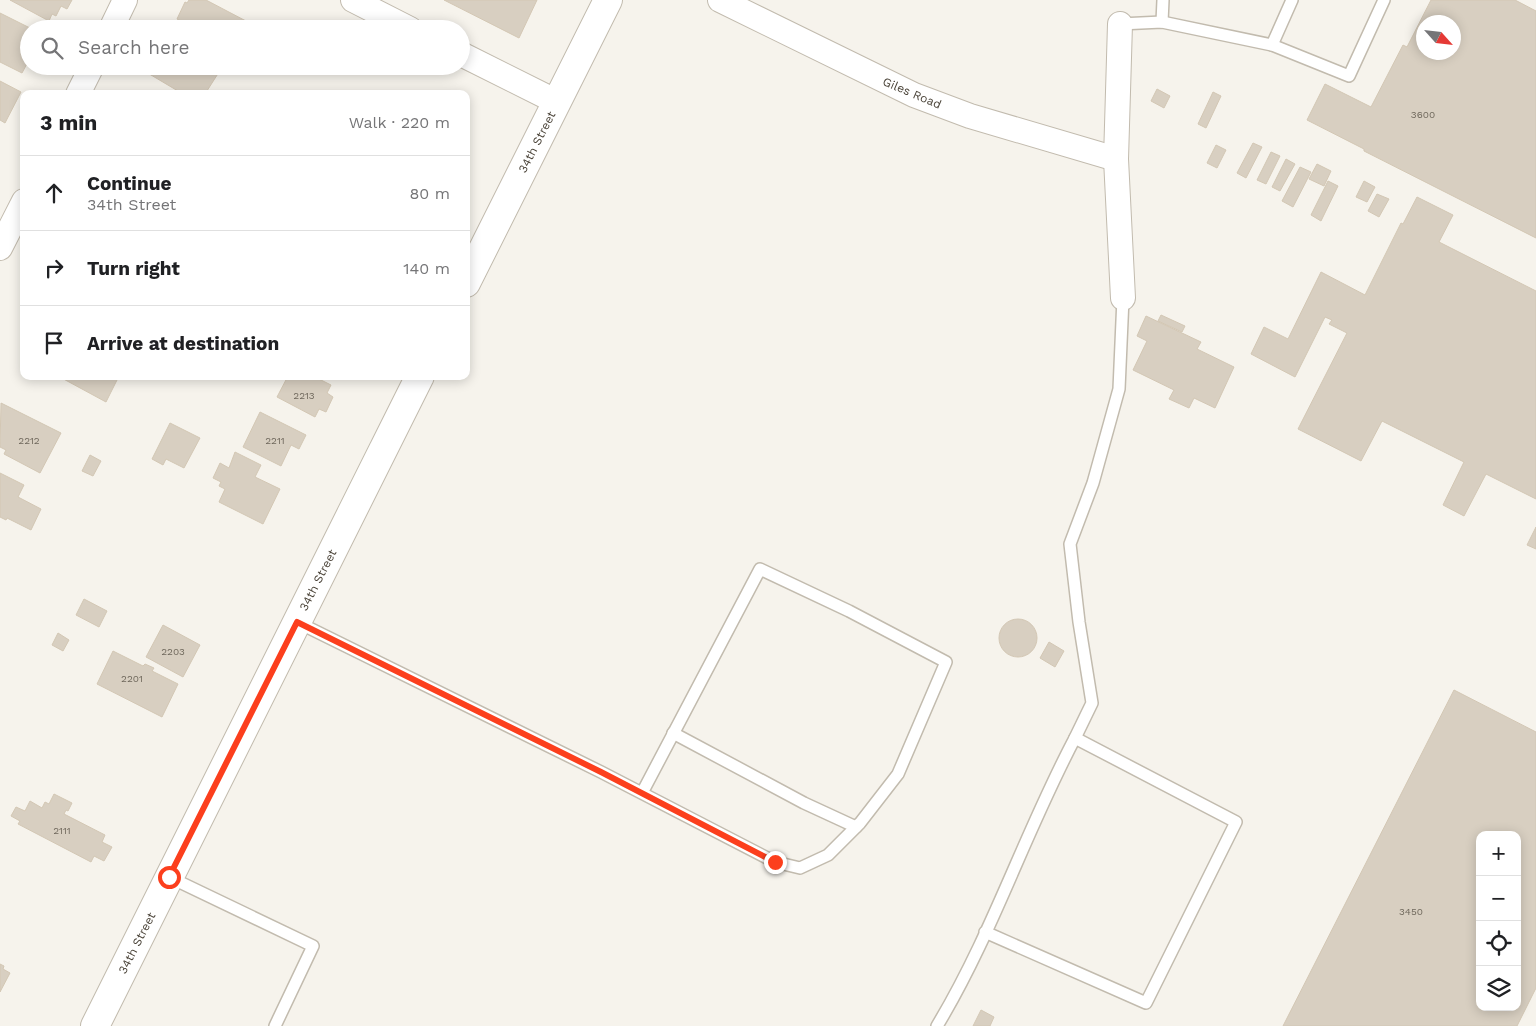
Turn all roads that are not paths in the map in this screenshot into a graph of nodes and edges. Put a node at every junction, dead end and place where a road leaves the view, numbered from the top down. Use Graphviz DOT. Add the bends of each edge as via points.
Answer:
graph roads {
  1 [pos="125,0"];
  2 [pos="353,0"];
  3 [pos="608,0"];
  4 [pos="720,0"];
  5 [pos="1163,0"];
  6 [pos="1292,0"];
  7 [pos="1384,0"];
  8 [pos="115,20"];
  9 [pos="392,20"];
  10 [pos="1162,22"];
  11 [pos="1120,24"];
  12 [pos="1272,45"];
  13 [pos="470,58"];
  14 [pos="88,75"];
  15 [pos="80,90"];
  16 [pos="557,102"];
  17 [pos="1116,159"];
  18 [pos="20,209"];
  19 [pos="0,248"];
  20 [pos="470,275"];
  21 [pos="1123,298"];
  22 [pos="418,380"];
  23 [pos="297,622"];
  24 [pos="673,733"];
  25 [pos="1075,738"];
  26 [pos="642,793"];
  27 [pos="856,827"];
  28 [pos="169,877"];
  29 [pos="985,932"];
  30 [pos="95,1026"];
  31 [pos="276,1026"];
  32 [pos="937,1026"];
  1 -- 8 [label="street"];
  2 -- 9 [label="street"];
  3 -- 16 [label="street, 34th Street"];
  4 -- 17 [label="street, Giles Road" via="914,96"];
  5 -- 10 [label="lane"];
  6 -- 12 [label="lane"];
  7 -- 12 [label="lane" via="1349,76"];
  10 -- 11 [label="lane"];
  10 -- 12 [label="lane"];
  11 -- 17 [label="street"];
  13 -- 16 [label="street"];
  14 -- 15 [label="street"];
  16 -- 20 [label="street, 34th Street"];
  17 -- 21 [label="street"];
  18 -- 19 [label="street"];
  21 -- 25 [label="lane" via="1119,389 1093,483 1070,544 1092,703"];
  22 -- 23 [label="street, 34th Street"];
  23 -- 26 [label="lane"];
  23 -- 28 [label="street, 34th Street"];
  24 -- 26 [label="lane"];
  24 -- 27 [label="lane"];
  24 -- 27 [label="lane" via="760,569 849,611 946,662 898,774"];
  25 -- 29 [label="lane"];
  25 -- 29 [label="lane" via="1236,822 1146,1003"];
  26 -- 27 [label="lane" via="775,862 800,868 828,855"];
  28 -- 30 [label="street, 34th Street"];
  28 -- 31 [label="lane" via="313,946"];
  29 -- 32 [label="lane"];
}
